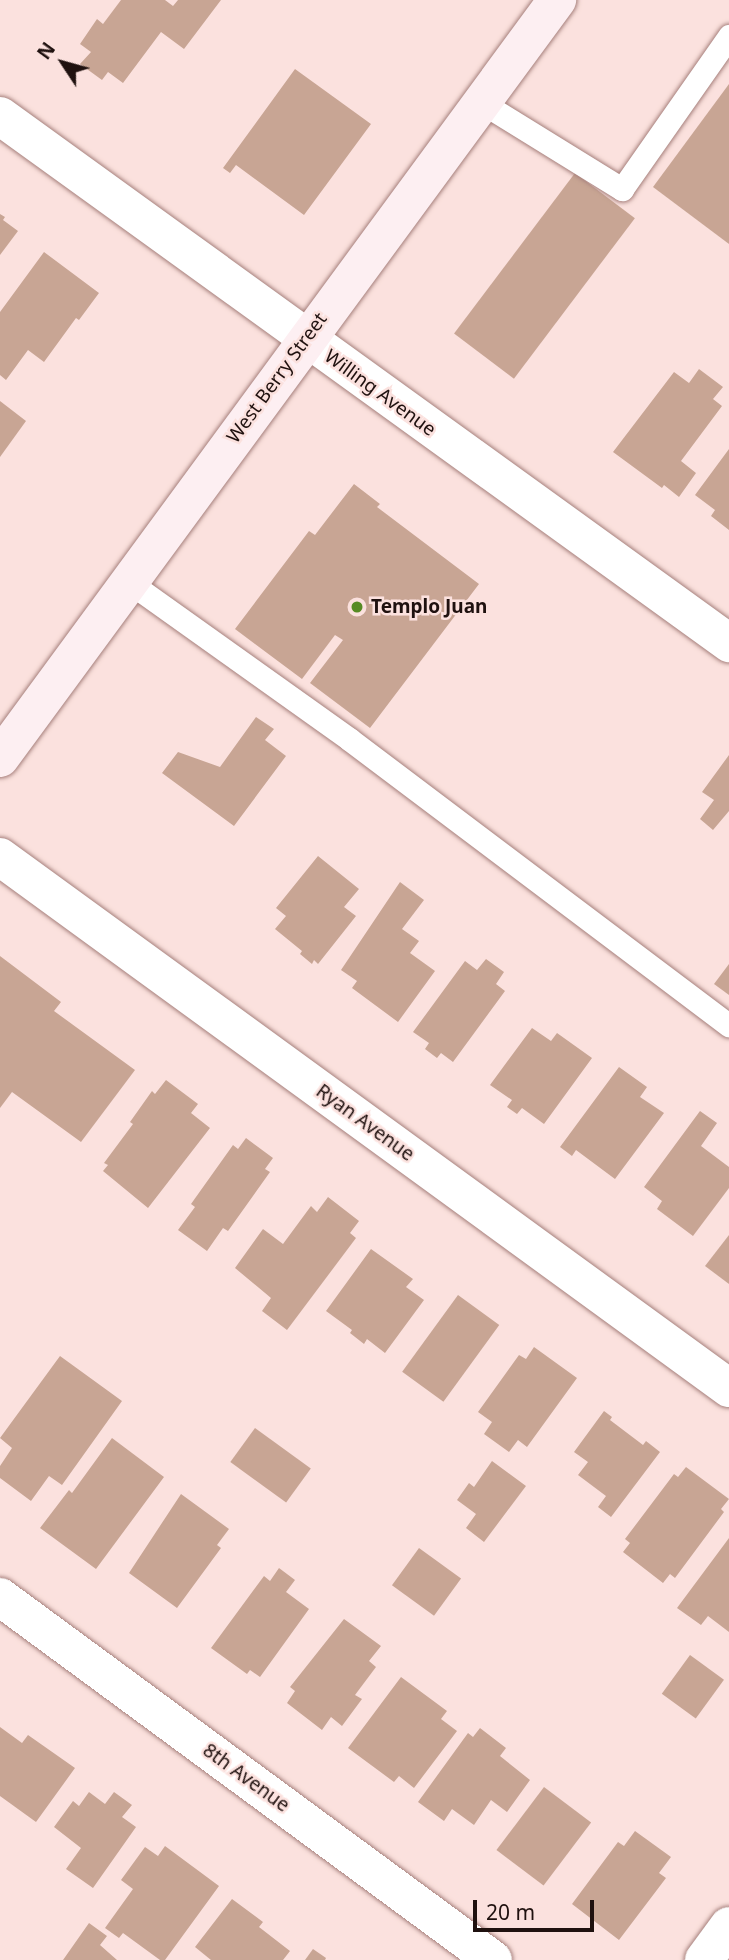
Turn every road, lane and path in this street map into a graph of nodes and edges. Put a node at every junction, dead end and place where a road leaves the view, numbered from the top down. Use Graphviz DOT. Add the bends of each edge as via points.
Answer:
graph roads {
  1 [pos="557,0"];
  2 [pos="729,36"];
  3 [pos="481,102"];
  4 [pos="0,116"];
  5 [pos="305,339"];
  6 [pos="129,582"];
  7 [pos="729,643"];
  8 [pos="0,758"];
  9 [pos="0,857"];
  10 [pos="729,1025"];
  11 [pos="729,1388"];
  12 [pos="0,1597"];
  13 [pos="729,1926"];
  14 [pos="493,1960"];
  15 [pos="704,1960"];
  1 -- 3 [label="main road, West Berry Street"];
  2 -- 3 [label="lane" via="622,189"];
  3 -- 5 [label="main road, West Berry Street"];
  4 -- 5 [label="street, Willing Avenue"];
  5 -- 6 [label="main road, West Berry Street"];
  5 -- 7 [label="street, Willing Avenue"];
  6 -- 8 [label="main road, West Berry Street"];
  6 -- 10 [label="lane" via="349,739"];
  9 -- 11 [label="street, Ryan Avenue"];
  12 -- 14 [label="street, 8th Avenue"];
  13 -- 15 [label="street"];
}
